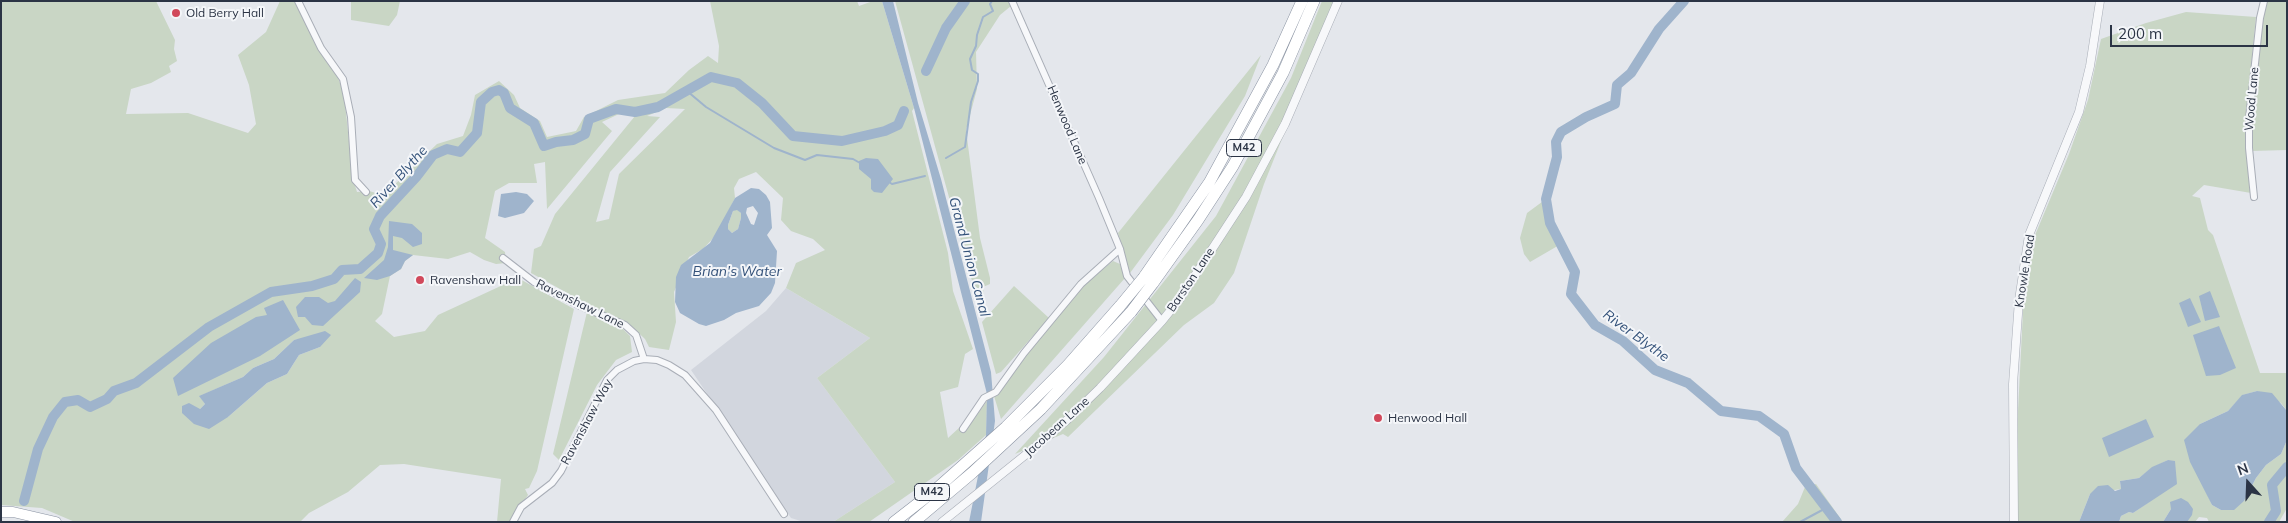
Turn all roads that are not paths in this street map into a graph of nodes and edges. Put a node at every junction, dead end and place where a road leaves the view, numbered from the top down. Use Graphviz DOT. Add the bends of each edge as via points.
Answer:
graph roads {
  1 [pos="298,1"];
  2 [pos="1012,1"];
  3 [pos="1302,1"];
  4 [pos="1314,1"];
  5 [pos="1338,1"];
  6 [pos="2100,1"];
  7 [pos="2264,1"];
  8 [pos="366,192"];
  9 [pos="2254,196"];
  10 [pos="1120,249"];
  11 [pos="503,258"];
  12 [pos="1149,280"];
  13 [pos="1162,321"];
  14 [pos="644,359"];
  15 [pos="963,429"];
  16 [pos="915,505"];
  17 [pos="1,512"];
  18 [pos="784,514"];
  19 [pos="56,522"];
  20 [pos="513,522"];
  21 [pos="889,522"];
  22 [pos="894,522"];
  23 [pos="913,522"];
  24 [pos="942,522"];
  25 [pos="2014,522"];
  1 -- 8 [label="street" via="321,48 343,78 351,117 355,180"];
  2 -- 10 [label="street, Henwood Lane"];
  3 -- 12 [label="highway, M42" via="1273,65 1209,183"];
  4 -- 12 [label="highway, M42" via="1283,73 1234,166 1198,220"];
  5 -- 13 [label="street, Barston Lane" via="1285,124 1246,197"];
  6 -- 25 [label="street, Knowle Road" via="2079,112 2029,235 2019,300 2013,384"];
  7 -- 9 [label="street, Wood Lane" via="2249,118"];
  10 -- 13 [label="street, Barston Lane" via="1127,276"];
  10 -- 15 [label="street" via="1081,284 1029,346 996,392 984,398"];
  11 -- 14 [label="street, Ravenshaw Lane" via="534,282 625,326 636,335"];
  12 -- 16 [label="highway, M42, bridge" via="1120,306 1068,365 1006,427"];
  12 -- 23 [label="highway, M42, bridge" via="1131,312 1074,376 1008,441"];
  13 -- 24 [label="street, Jacobean Lane" via="1067,420"];
  14 -- 18 [label="street" via="663,363 685,375 716,410"];
  14 -- 20 [label="street, Ravenshaw Way" via="617,370 607,380 561,471 521,507"];
  16 -- 21 [label="highway"];
  16 -- 22 [label="highway, M42"];
  17 -- 19 [label="highway"];
}
